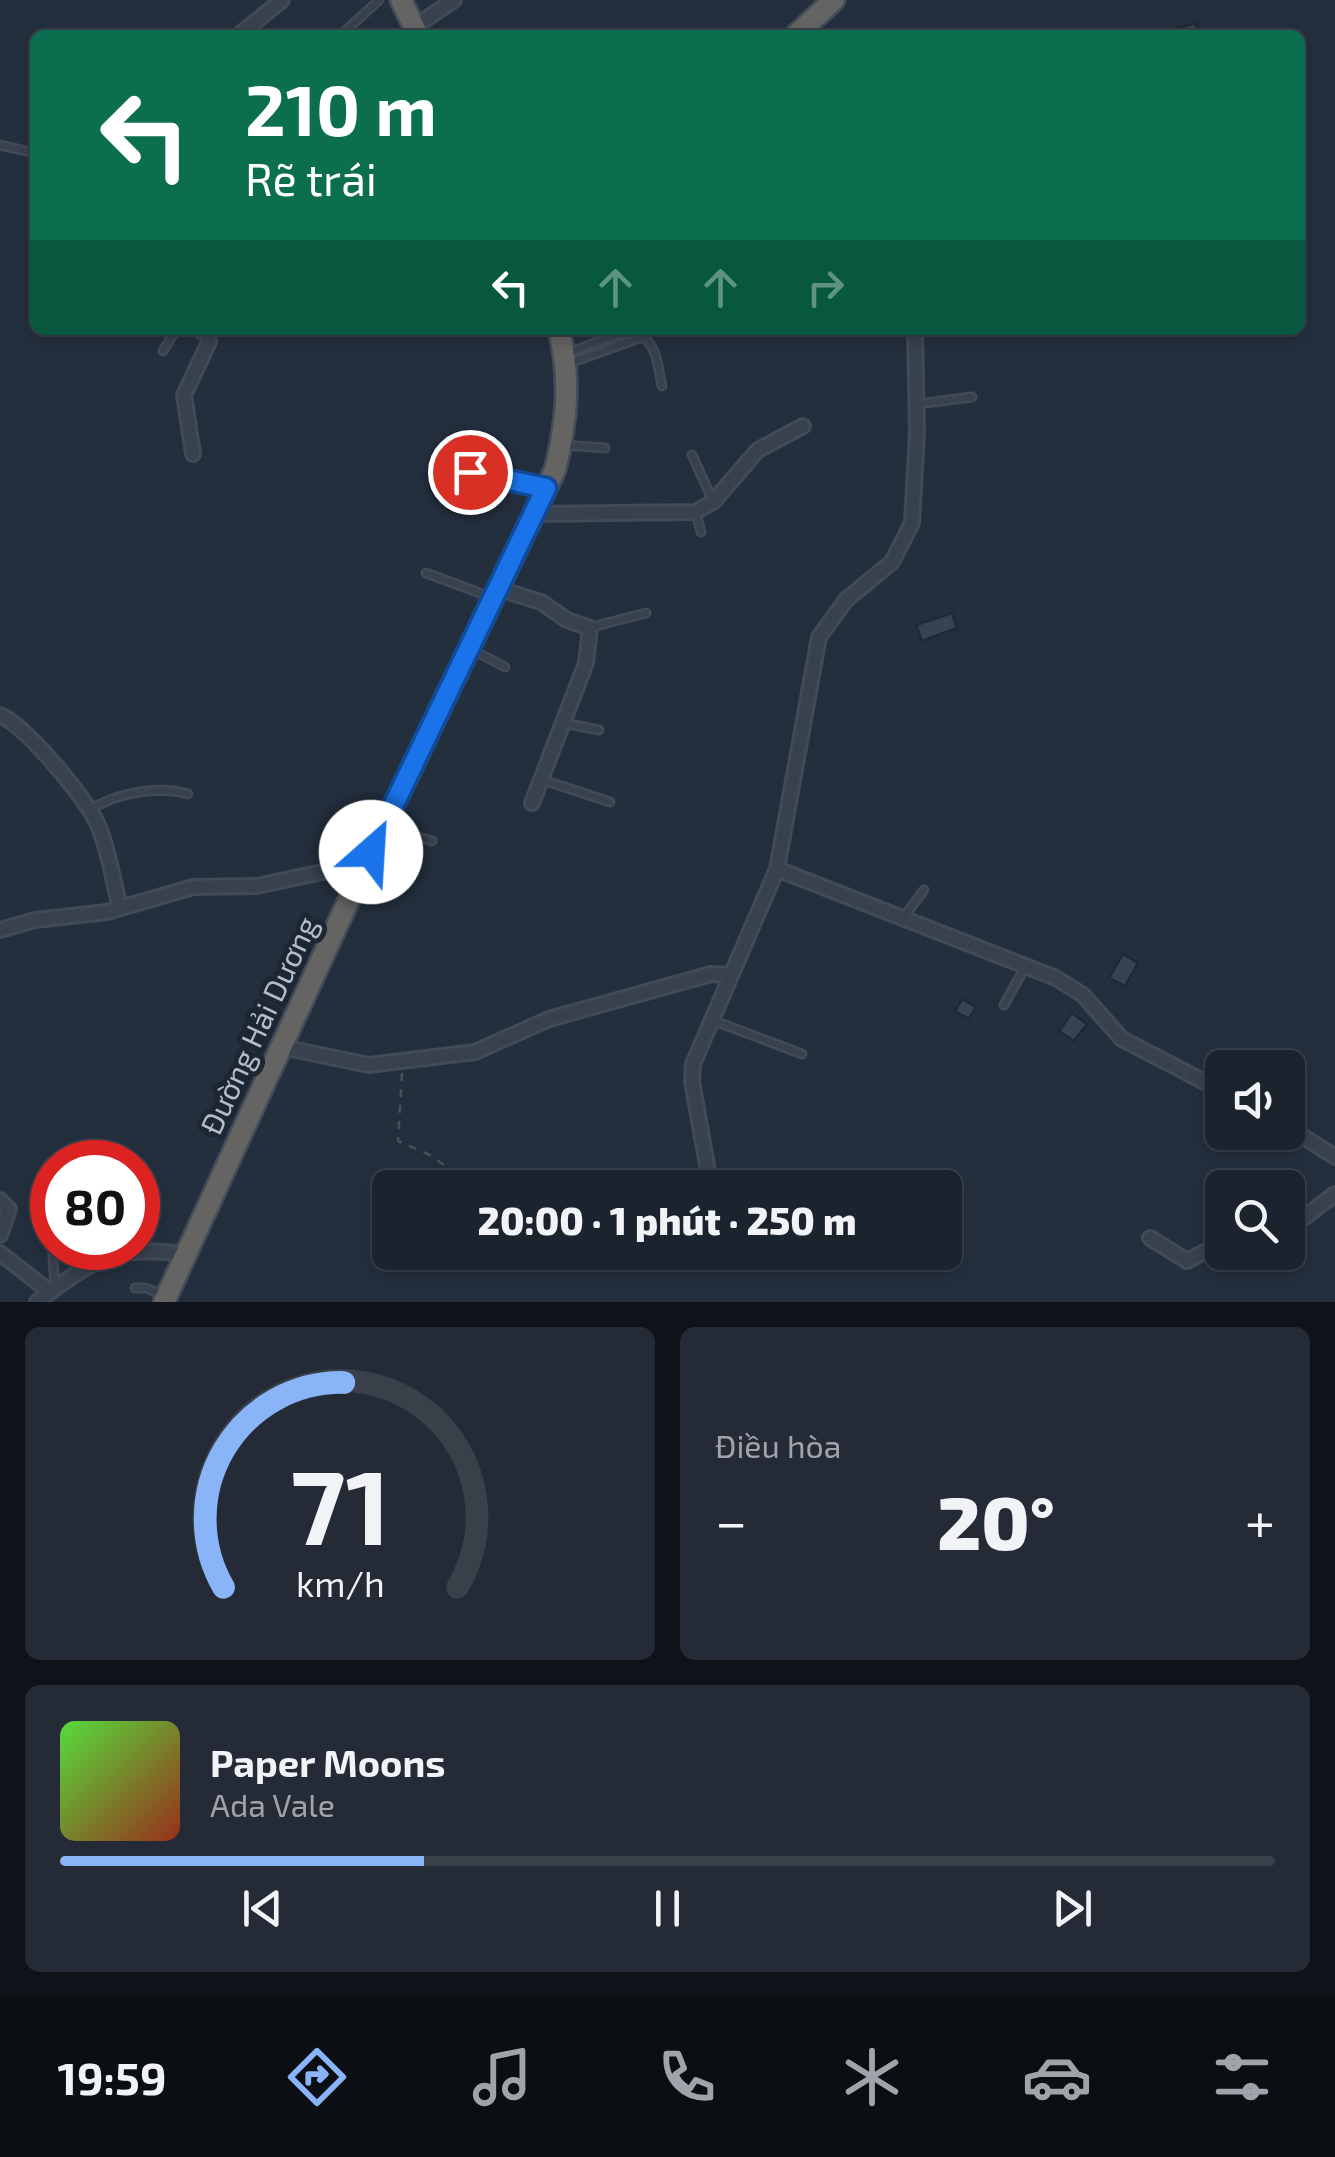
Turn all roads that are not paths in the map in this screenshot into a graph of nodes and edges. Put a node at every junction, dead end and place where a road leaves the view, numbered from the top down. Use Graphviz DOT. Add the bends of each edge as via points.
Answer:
graph roads {
  1 [pos="282,0"];
  2 [pos="379,0"];
  3 [pos="400,0"];
  4 [pos="454,0"];
  5 [pos="834,0"];
  6 [pos="244,30"];
  7 [pos="346,30"];
  8 [pos="415,30"];
  9 [pos="417,30"];
  10 [pos="801,30"];
  11 [pos="0,146"];
  12 [pos="30,151"];
  13 [pos="173,335"];
  14 [pos="208,335"];
  15 [pos="560,335"];
  16 [pos="617,335"];
  17 [pos="915,335"];
  18 [pos="163,351"];
  19 [pos="565,359"];
  20 [pos="662,386"];
  21 [pos="972,397"];
  22 [pos="917,404"];
  23 [pos="803,426"];
  24 [pos="561,444"];
  25 [pos="605,448"];
  26 [pos="193,454"];
  27 [pos="692,455"];
  28 [pos="433,465"];
  29 [pos="546,488"];
  30 [pos="713,502"];
  31 [pos="695,512"];
  32 [pos="534,514"];
  33 [pos="701,532"];
  34 [pos="426,573"];
  35 [pos="496,594"];
  36 [pos="646,612"];
  37 [pos="590,628"];
  38 [pos="470,648"];
  39 [pos="505,667"];
  40 [pos="0,715"];
  41 [pos="563,723"];
  42 [pos="599,730"];
  43 [pos="541,779"];
  44 [pos="188,794"];
  45 [pos="610,802"];
  46 [pos="532,803"];
  47 [pos="91,809"];
  48 [pos="384,826"];
  49 [pos="432,841"];
  50 [pos="367,861"];
  51 [pos="404,865"];
  52 [pos="777,869"];
  53 [pos="924,890"];
  54 [pos="120,908"];
  55 [pos="903,918"];
  56 [pos="0,930"];
  57 [pos="1026,966"];
  58 [pos="730,976"];
  59 [pos="1004,1005"];
  60 [pos="711,1020"];
  61 [pos="282,1047"];
  62 [pos="802,1054"];
  63 [pos="1205,1082"];
  64 [pos="1305,1138"];
  65 [pos="1335,1158"];
  66 [pos="708,1170"];
  67 [pos="1335,1194"];
  68 [pos="0,1200"];
  69 [pos="1305,1217"];
  70 [pos="0,1235"];
  71 [pos="1150,1238"];
  72 [pos="1205,1252"];
  73 [pos="0,1253"];
  74 [pos="186,1255"];
  75 [pos="52,1270"];
  76 [pos="135,1288"];
  77 [pos="52,1290"];
  78 [pos="166,1299"];
  79 [pos="37,1302"];
  1 -- 6 [label="street"];
  2 -- 7 [label="lane"];
  3 -- 8 [label="highway"];
  4 -- 9 [label="street"];
  5 -- 10 [label="highway"];
  11 -- 12 [label="lane"];
  13 -- 18 [label="lane"];
  14 -- 26 [label="street" via="184,395"];
  15 -- 19 [label="highway, Đường Hải Dương"];
  16 -- 19 [label="lane"];
  17 -- 22 [label="street"];
  19 -- 20 [label="lane" via="642,337 654,350"];
  19 -- 24 [label="highway, Đường Hải Dương"];
  21 -- 22 [label="lane"];
  22 -- 52 [label="street" via="912,523 892,562 846,600 820,637"];
  23 -- 30 [label="street" via="758,450"];
  24 -- 25 [label="lane"];
  24 -- 29 [label="highway, Đường Hải Dương"];
  27 -- 30 [label="lane"];
  28 -- 29 [label="lane"];
  29 -- 32 [label="highway, Đường Hải Dương"];
  30 -- 31 [label="street"];
  31 -- 32 [label="street"];
  31 -- 33 [label="lane"];
  32 -- 35 [label="highway, Đường Hải Dương"];
  34 -- 35 [label="lane"];
  35 -- 37 [label="street" via="541,602"];
  35 -- 38 [label="highway, Đường Hải Dương"];
  36 -- 37 [label="lane"];
  37 -- 41 [label="street" via="586,662"];
  38 -- 39 [label="lane"];
  38 -- 48 [label="highway, Đường Hải Dương"];
  40 -- 47 [label="street" via="21,728"];
  41 -- 42 [label="lane"];
  41 -- 43 [label="street"];
  43 -- 45 [label="lane"];
  43 -- 46 [label="street"];
  44 -- 47 [label="lane" via="150,790"];
  47 -- 54 [label="street"];
  48 -- 49 [label="lane"];
  48 -- 50 [label="highway, Đường Hải Dương"];
  50 -- 51 [label="lane"];
  50 -- 54 [label="street" via="257,886 193,887"];
  50 -- 61 [label="highway, Đường Hải Dương"];
  52 -- 55 [label="street"];
  52 -- 58 [label="street"];
  53 -- 55 [label="lane"];
  54 -- 56 [label="street"];
  55 -- 57 [label="street"];
  57 -- 59 [label="lane"];
  57 -- 63 [label="street" via="1072,986 1122,1039"];
  58 -- 60 [label="street"];
  58 -- 61 [label="street" via="711,974 557,1016 474,1052 356,1063"];
  60 -- 62 [label="lane"];
  60 -- 66 [label="street" via="692,1072"];
  61 -- 74 [label="highway, Đường Hải Dương"];
  64 -- 65 [label="street"];
  67 -- 69 [label="street"];
  68 -- 70 [label="street" via="9,1214"];
  71 -- 72 [label="street" via="1187,1261"];
  73 -- 77 [label="street"];
  74 -- 77 [label="street" via="123,1252 82,1268"];
  74 -- 78 [label="highway, Đường Hải Dương"];
  75 -- 77 [label="lane"];
  76 -- 78 [label="lane"];
  77 -- 79 [label="street"];
}
